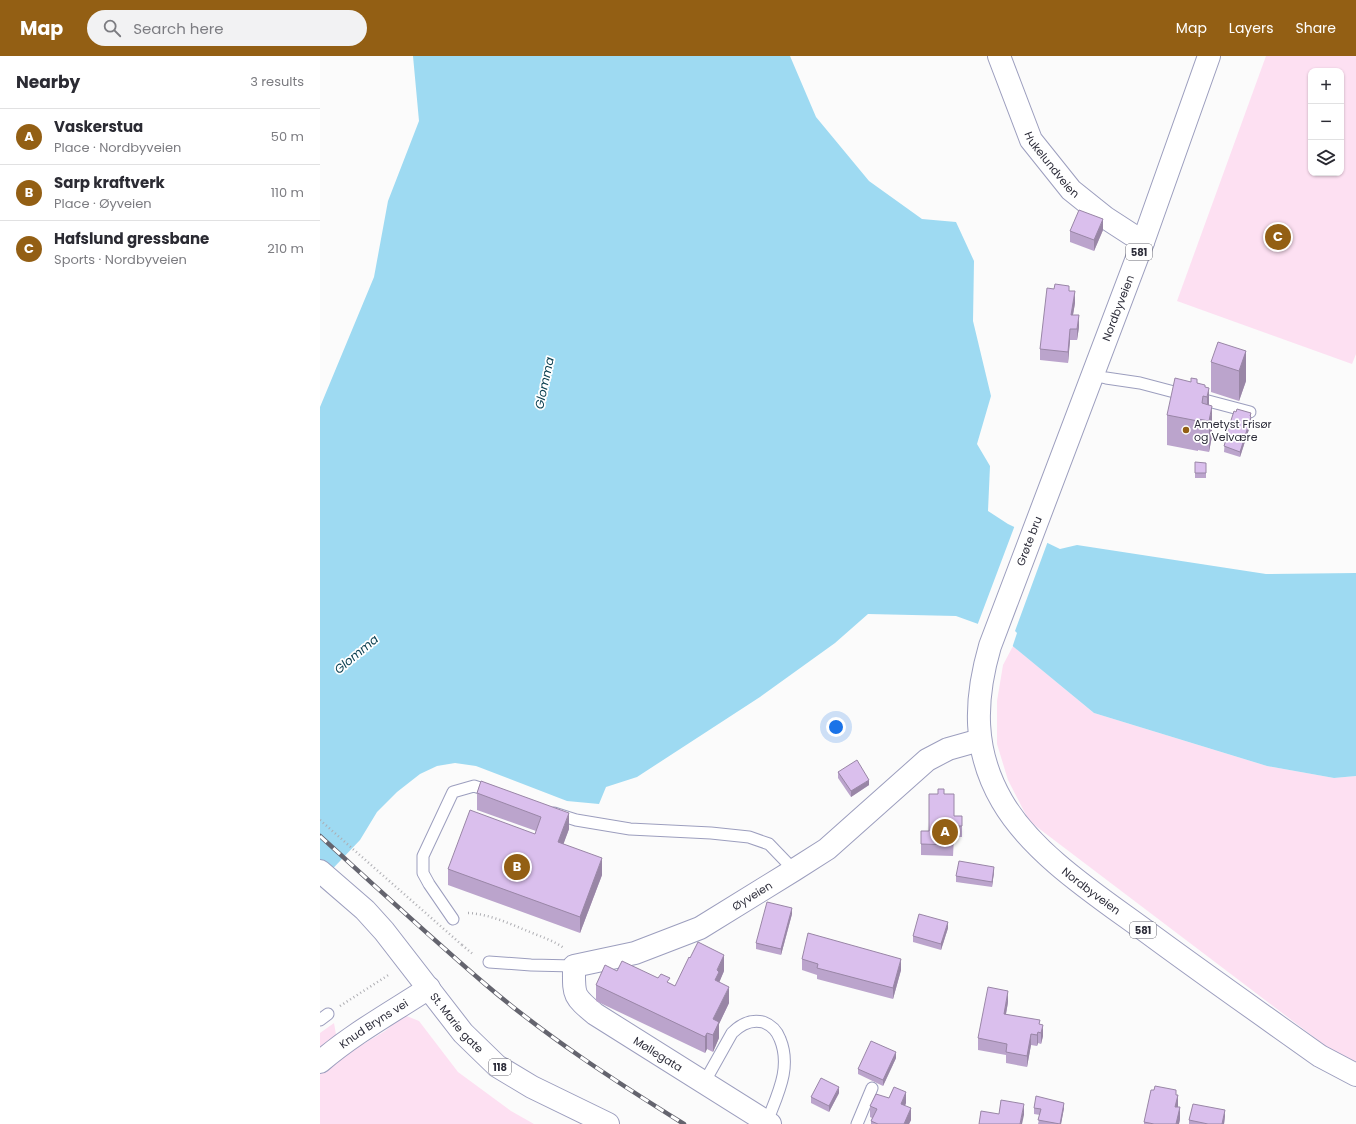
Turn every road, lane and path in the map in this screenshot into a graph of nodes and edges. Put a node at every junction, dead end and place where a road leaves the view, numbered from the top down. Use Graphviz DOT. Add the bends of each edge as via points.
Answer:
graph roads {
  1 [pos="999,56"];
  2 [pos="1210,56"];
  3 [pos="1143,242"];
  4 [pos="1093,375"];
  5 [pos="1250,412"];
  6 [pos="1065,447"];
  7 [pos="994,634"];
  8 [pos="980,740"];
  9 [pos="503,795"];
  10 [pos="547,810"];
  11 [pos="320,820"];
  12 [pos="794,870"];
  13 [pos="320,871"];
  14 [pos="453,919"];
  15 [pos="462,946"];
  16 [pos="489,962"];
  17 [pos="574,966"];
  18 [pos="393,973"];
  19 [pos="429,988"];
  20 [pos="324,1017"];
  21 [pos="320,1062"];
  22 [pos="1356,1075"];
  23 [pos="704,1083"];
  24 [pos="872,1088"];
  25 [pos="601,1122"];
  26 [pos="768,1123"];
  27 [pos="857,1124"];
  1 -- 3 [label="main road, Hukelundveien" via="1031,140 1070,190"];
  2 -- 3 [label="main road, Nordbyveien / 581"];
  3 -- 4 [label="main road, Nordbyveien / 581"];
  4 -- 5 [label="lane" via="1140,383"];
  4 -- 6 [label="main road, Nordbyveien / 581"];
  6 -- 7 [label="main road, Grøte bru / 581"];
  7 -- 8 [label="main road, Nordbyveien / 581" via="982,678 978,715"];
  8 -- 12 [label="main road, Øyveien" via="948,749 927,760 827,849"];
  8 -- 22 [label="main road, Nordbyveien / 581" via="990,775 1008,811 1055,862 1096,895 1269,1020 1320,1056"];
  9 -- 14 [label="lane" via="474,786 453,792 423,856 424,872 429,884"];
  10 -- 12 [label="lane" via="576,820 630,829 711,833 749,838 769,844"];
  11 -- 15 [label="path, bridge"];
  12 -- 17 [label="main road, Øyveien" via="700,928 635,953"];
  13 -- 19 [label="main road, St. Marie gate / 118" via="365,910"];
  14 -- 17 [label="path" via="468,913 498,919 560,946 571,954"];
  16 -- 17 [label="lane, Øyveien" via="531,966"];
  17 -- 23 [label="main road, Møllegata" via="574,991 580,1002"];
  18 -- 20 [label="path"];
  19 -- 21 [label="main road, Knud Bryns vei" via="338,1047"];
  19 -- 25 [label="main road, St. Marie gate / 118" via="463,1033 497,1066"];
  23 -- 26 [label="main road, Møllegata"];
  23 -- 26 [label="lane" via="732,1033 739,1026 758,1021 769,1024 778,1034 786,1064 782,1084"];
  24 -- 27 [label="lane"];
}
